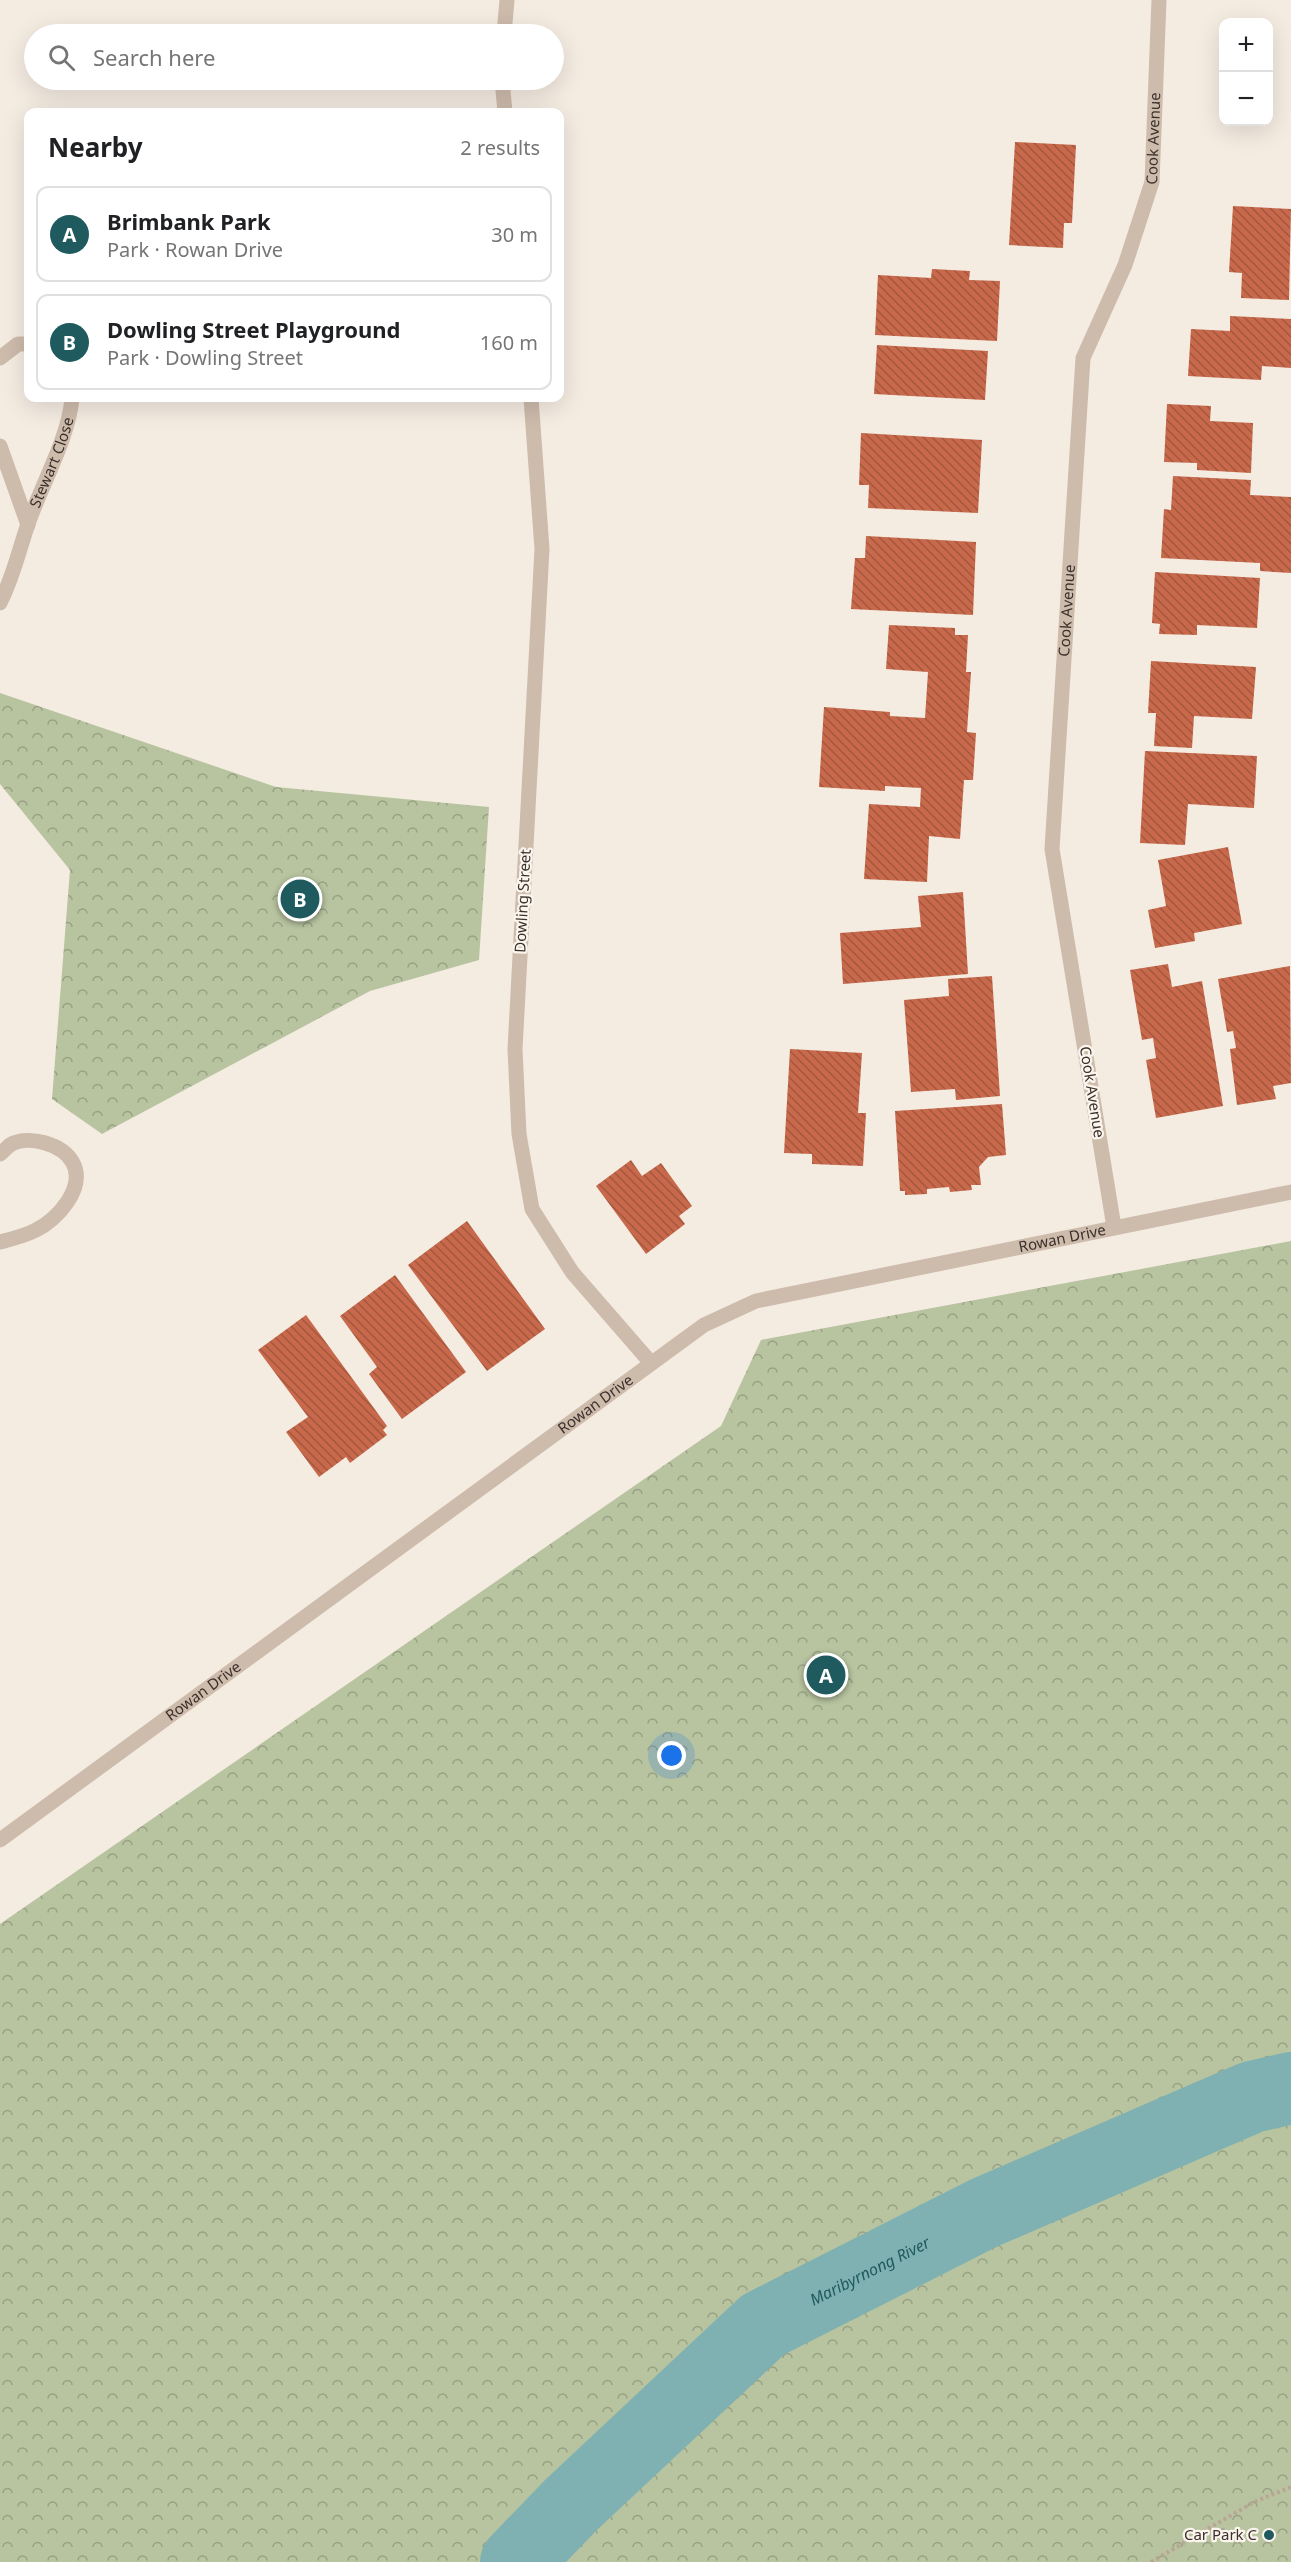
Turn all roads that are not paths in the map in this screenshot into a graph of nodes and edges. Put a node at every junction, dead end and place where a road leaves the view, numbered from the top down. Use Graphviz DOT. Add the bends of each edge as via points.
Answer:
graph roads {
  1 [pos="507,0"];
  2 [pos="1159,0"];
  3 [pos="505,24"];
  4 [pos="503,90"];
  5 [pos="505,108"];
  6 [pos="24,344"];
  7 [pos="0,358"];
  8 [pos="71,402"];
  9 [pos="531,402"];
  10 [pos="0,447"];
  11 [pos="28,525"];
  12 [pos="0,603"];
  13 [pos="0,1154"];
  14 [pos="1291,1192"];
  15 [pos="1114,1227"];
  16 [pos="0,1242"];
  17 [pos="651,1363"];
  18 [pos="0,1839"];
  1 -- 3 [label="street"];
  2 -- 15 [label="street, Cook Avenue" via="1152,182 1125,265 1083,358 1052,849"];
  4 -- 5 [label="street"];
  6 -- 7 [label="street" via="18,344"];
  8 -- 11 [label="street, Stewart Close"];
  9 -- 17 [label="street, Dowling Street" via="542,549 515,1049 519,1134 532,1209 572,1272"];
  10 -- 11 [label="street, Stewart Close"];
  11 -- 12 [label="street, Stewart Close" via="14,575"];
  13 -- 16 [label="street" via="11,1144 33,1140 58,1148 73,1162 76,1180 72,1196 37,1230"];
  14 -- 15 [label="street, Rowan Drive"];
  15 -- 17 [label="street, Rowan Drive" via="756,1301 705,1325"];
  17 -- 18 [label="street, Rowan Drive"];
}
